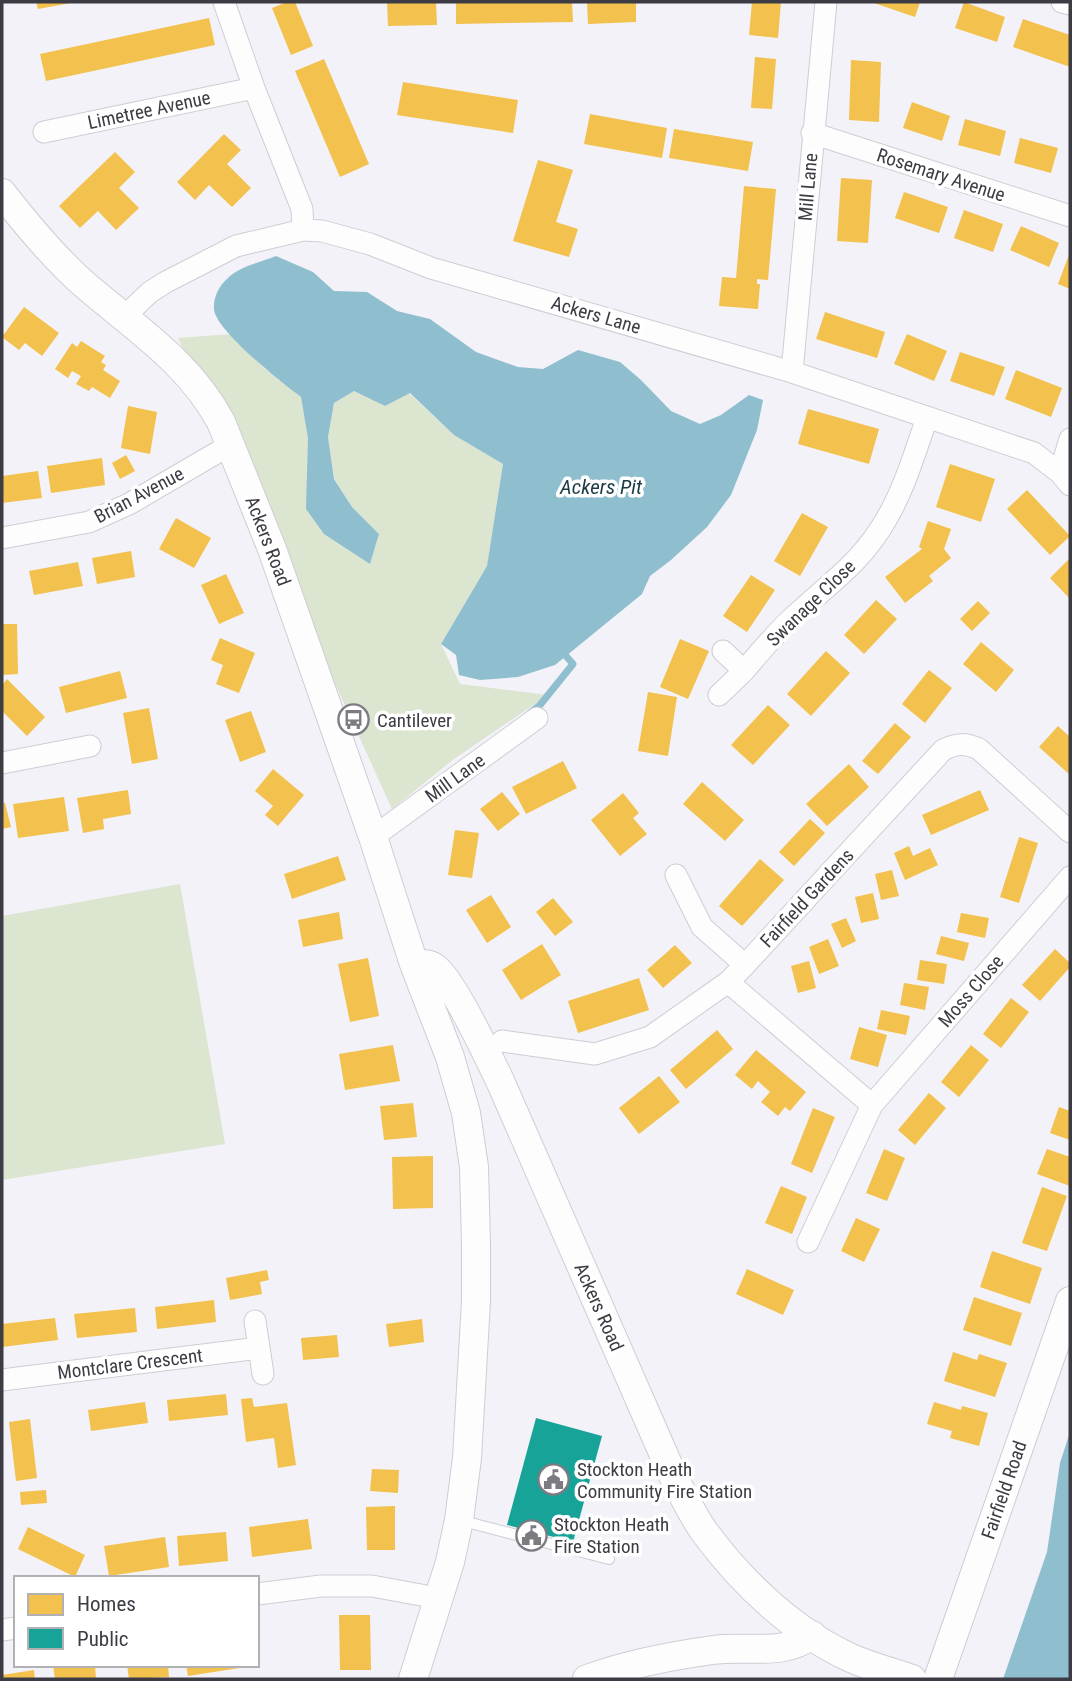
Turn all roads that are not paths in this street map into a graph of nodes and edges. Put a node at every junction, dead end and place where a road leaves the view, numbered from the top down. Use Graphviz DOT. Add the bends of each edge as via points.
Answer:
graph roads {
  1 [pos="224,2"];
  2 [pos="826,2"];
  3 [pos="1062,2"];
  4 [pos="1070,4"];
  5 [pos="254,88"];
  6 [pos="44,132"];
  7 [pos="812,133"];
  8 [pos="2,192"];
  9 [pos="1070,216"];
  10 [pos="303,230"];
  11 [pos="125,316"];
  12 [pos="792,372"];
  13 [pos="927,418"];
  14 [pos="1070,439"];
  15 [pos="230,445"];
  16 [pos="1065,479"];
  17 [pos="2,538"];
  18 [pos="723,651"];
  19 [pos="744,671"];
  20 [pos="719,695"];
  21 [pos="537,718"];
  22 [pos="90,746"];
  23 [pos="2,763"];
  24 [pos="1070,832"];
  25 [pos="373,837"];
  26 [pos="676,875"];
  27 [pos="1070,877"];
  28 [pos="414,964"];
  29 [pos="745,965"];
  30 [pos="728,982"];
  31 [pos="502,1041"];
  32 [pos="872,1105"];
  33 [pos="808,1242"];
  34 [pos="1070,1301"];
  35 [pos="255,1321"];
  36 [pos="259,1348"];
  37 [pos="263,1374"];
  38 [pos="2,1380"];
  39 [pos="460,1520"];
  40 [pos="609,1559"];
  41 [pos="259,1594"];
  42 [pos="437,1598"];
  43 [pos="812,1635"];
  44 [pos="909,1678"];
  45 [pos="413,1679"];
  46 [pos="587,1679"];
  47 [pos="938,1679"];
  1 -- 5 [label="street"];
  2 -- 7 [label="street, Mill Lane"];
  3 -- 4 [label="street"];
  5 -- 6 [label="street, Limetree Avenue"];
  5 -- 10 [label="street" via="302,209"];
  7 -- 9 [label="street, Rosemary Avenue"];
  7 -- 12 [label="street, Mill Lane"];
  8 -- 11 [label="street, Ackers Road" via="66,267"];
  10 -- 11 [label="street, Ackers Lane" via="236,246 150,292"];
  10 -- 12 [label="street, Ackers Lane" via="370,244 431,268"];
  11 -- 15 [label="street, Ackers Road" via="187,373 210,402"];
  12 -- 13 [label="street, Ackers Lane"];
  13 -- 16 [label="street, Ackers Lane" via="1034,453"];
  13 -- 19 [label="street, Swanage Close" via="903,488 868,547 790,620"];
  14 -- 16 [label="street"];
  15 -- 17 [label="street, Brian Avenue" via="89,522"];
  15 -- 25 [label="street, Ackers Road"];
  18 -- 19 [label="street"];
  19 -- 20 [label="street, Swanage Close"];
  21 -- 25 [label="street, Mill Lane"];
  22 -- 23 [label="street"];
  24 -- 29 [label="street, Fairfield Gardens" via="979,749 954,744 943,750"];
  25 -- 28 [label="street, Ackers Road"];
  26 -- 29 [label="street" via="702,927"];
  27 -- 32 [label="street, Moss Close"];
  28 -- 39 [label="street, Ackers Road" via="450,1057 474,1167 476,1301"];
  28 -- 43 [label="street, Ackers Road" via="427,964 442,974 478,1036 674,1478 704,1532 748,1583"];
  29 -- 30 [label="street, Fairfield Gardens"];
  30 -- 31 [label="street, Fairfield Gardens" via="650,1037 595,1054"];
  30 -- 32 [label="street"];
  32 -- 33 [label="street, Moss Close"];
  34 -- 47 [label="street, Fairfield Road"];
  35 -- 36 [label="street"];
  36 -- 37 [label="street"];
  36 -- 38 [label="street, Montclare Crescent"];
  39 -- 40 [label="lane"];
  39 -- 42 [label="street, Ackers Road"];
  41 -- 42 [label="street" via="372,1586"];
  42 -- 45 [label="street, Ackers Road"];
  43 -- 44 [label="street, Ackers Road" via="850,1658"];
  43 -- 46 [label="street" via="786,1648 717,1649 652,1659"];
}
